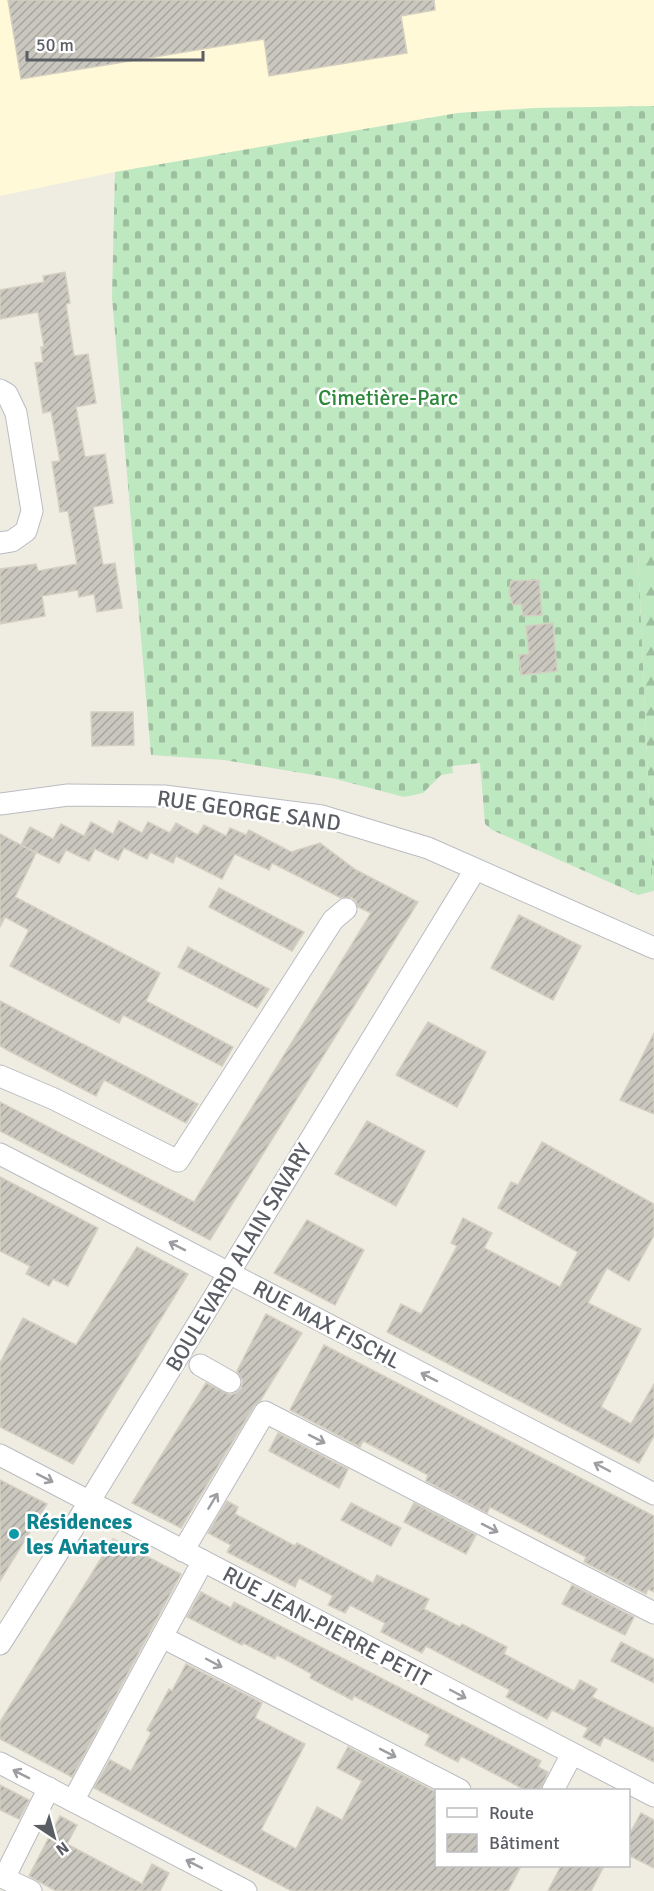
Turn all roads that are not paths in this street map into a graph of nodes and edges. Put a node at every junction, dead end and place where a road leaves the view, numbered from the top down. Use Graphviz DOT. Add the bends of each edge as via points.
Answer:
graph roads {
  1 [pos="0,390"];
  2 [pos="0,543"];
  3 [pos="0,804"];
  4 [pos="475,870"];
  5 [pos="346,909"];
  6 [pos="654,948"];
  7 [pos="0,1076"];
  8 [pos="0,1154"];
  9 [pos="229,1272"];
  10 [pos="200,1365"];
  11 [pos="230,1382"];
  12 [pos="0,1455"];
  13 [pos="652,1487"];
  14 [pos="90,1501"];
  15 [pos="183,1551"];
  16 [pos="203,1561"];
  17 [pos="654,1612"];
  18 [pos="162,1637"];
  19 [pos="0,1644"];
  20 [pos="573,1754"];
  21 [pos="0,1763"];
  22 [pos="49,1788"];
  23 [pos="456,1789"];
  24 [pos="554,1789"];
  25 [pos="654,1796"];
  26 [pos="73,1801"];
  27 [pos="31,1891"];
  28 [pos="246,1891"];
  1 -- 2 [label="street" via="7,394 16,413 32,511 26,531 12,541"];
  3 -- 4 [label="street, RUE GEORGE SAND" via="68,795 164,796 322,816 428,848"];
  4 -- 6 [label="street, RUE GEORGE SAND"];
  4 -- 9 [label="street, BOULEVARD ALAIN SAVARY"];
  5 -- 7 [label="street" via="333,920 178,1161"];
  9 -- 8 [label="street, RUE MAX FISCHL, one-way"];
  13 -- 9 [label="street, RUE MAX FISCHL, one-way"];
  9 -- 14 [label="street, BOULEVARD ALAIN SAVARY"];
  10 -- 11 [label="street"];
  12 -- 14 [label="street, RUE JEAN-PIERRE PETIT, one-way"];
  14 -- 15 [label="street, RUE JEAN-PIERRE PETIT"];
  14 -- 19 [label="street, BOULEVARD ALAIN SAVARY"];
  15 -- 16 [label="street, RUE JEAN-PIERRE PETIT"];
  15 -- 17 [label="street, one-way" via="265,1412"];
  16 -- 18 [label="street"];
  16 -- 20 [label="street, RUE JEAN-PIERRE PETIT, one-way"];
  18 -- 23 [label="street, one-way"];
  18 -- 26 [label="street"];
  20 -- 24 [label="street"];
  20 -- 25 [label="street, RUE JEAN-PIERRE PETIT"];
  22 -- 21 [label="street, one-way"];
  22 -- 26 [label="street"];
  22 -- 27 [label="street" via="4,1878"];
  28 -- 26 [label="street, one-way"];
}
